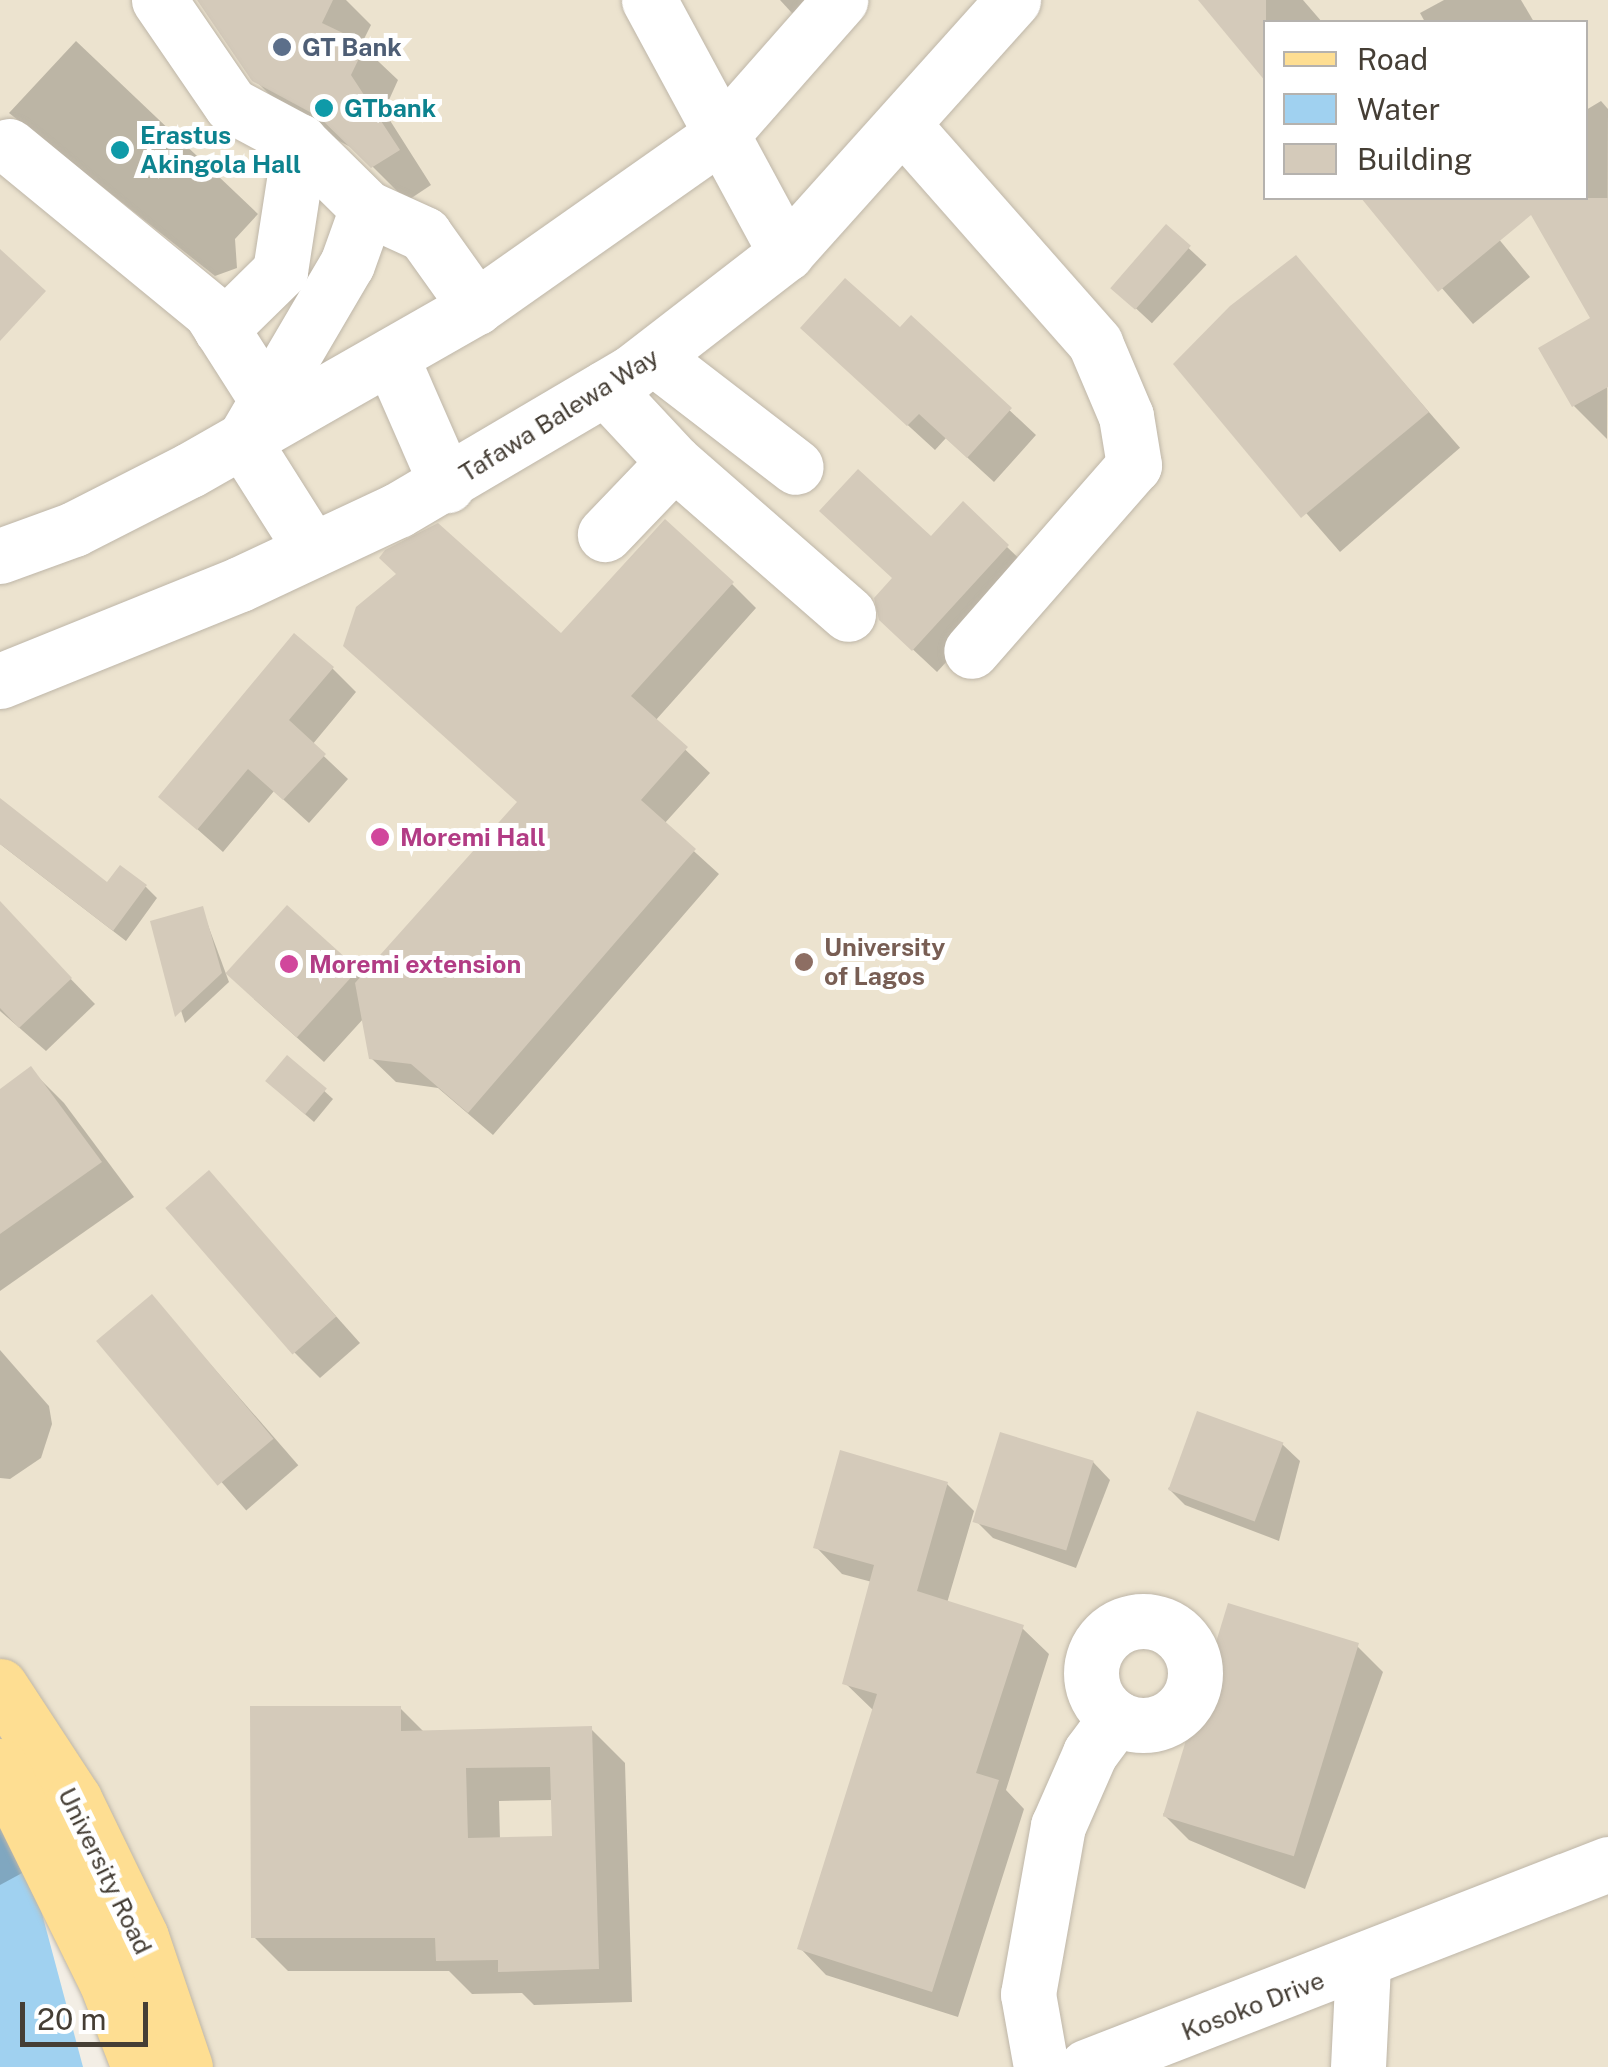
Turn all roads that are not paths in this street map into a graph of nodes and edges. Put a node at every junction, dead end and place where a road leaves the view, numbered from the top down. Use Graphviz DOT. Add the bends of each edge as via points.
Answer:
graph roads {
  1 [pos="159,0"];
  2 [pos="649,0"];
  3 [pos="840,0"];
  4 [pos="1013,0"];
  5 [pos="904,126"];
  6 [pos="722,134"];
  7 [pos="300,142"];
  8 [pos="9,146"];
  9 [pos="367,208"];
  10 [pos="786,253"];
  11 [pos="476,306"];
  12 [pos="221,328"];
  13 [pos="391,357"];
  14 [pos="653,357"];
  15 [pos="604,388"];
  16 [pos="255,421"];
  17 [pos="674,462"];
  18 [pos="796,466"];
  19 [pos="447,486"];
  20 [pos="605,534"];
  21 [pos="312,550"];
  22 [pos="0,556"];
  23 [pos="848,614"];
  24 [pos="970,650"];
  25 [pos="0,681"];
  26 [pos="0,1686"];
  27 [pos="1116,1718"];
  28 [pos="0,1766"];
  29 [pos="1608,1864"];
  30 [pos="1363,1964"];
  31 [pos="139,2067"];
  32 [pos="185,2067"];
  33 [pos="1041,2067"];
  34 [pos="1086,2067"];
  35 [pos="1358,2067"];
  1 -- 7 [label="street" via="232,105"];
  2 -- 6 [label="street"];
  3 -- 6 [label="street"];
  4 -- 5 [label="street, Tafawa Balewa Way"];
  5 -- 10 [label="street, Tafawa Balewa Way"];
  5 -- 24 [label="street" via="1096,343 1126,416 1134,465"];
  6 -- 10 [label="street"];
  6 -- 11 [label="street"];
  7 -- 9 [label="street"];
  7 -- 12 [label="street" via="280,270"];
  8 -- 12 [label="street" via="210,311"];
  9 -- 11 [label="street" via="424,234"];
  9 -- 16 [label="street" via="347,264"];
  10 -- 14 [label="street, Tafawa Balewa Way"];
  11 -- 13 [label="street"];
  12 -- 16 [label="street"];
  13 -- 16 [label="street"];
  13 -- 19 [label="street"];
  14 -- 15 [label="street, Tafawa Balewa Way"];
  14 -- 18 [label="street"];
  15 -- 17 [label="street"];
  15 -- 19 [label="street, Tafawa Balewa Way"];
  16 -- 21 [label="street"];
  16 -- 22 [label="street" via="74,529"];
  17 -- 20 [label="street"];
  17 -- 23 [label="street"];
  19 -- 21 [label="street, Tafawa Balewa Way"];
  21 -- 25 [label="street, Tafawa Balewa Way"];
  26 -- 32 [label="main road, University Road" via="74,1799 140,1938"];
  27 -- 33 [label="street" via="1090,1753 1058,1826 1028,1994"];
  28 -- 31 [label="main road, University Road" via="106,1981"];
  29 -- 30 [label="street, Kosoko Drive"];
  30 -- 34 [label="street, Kosoko Drive"];
  30 -- 35 [label="street, Kosoko Drive"];
}
